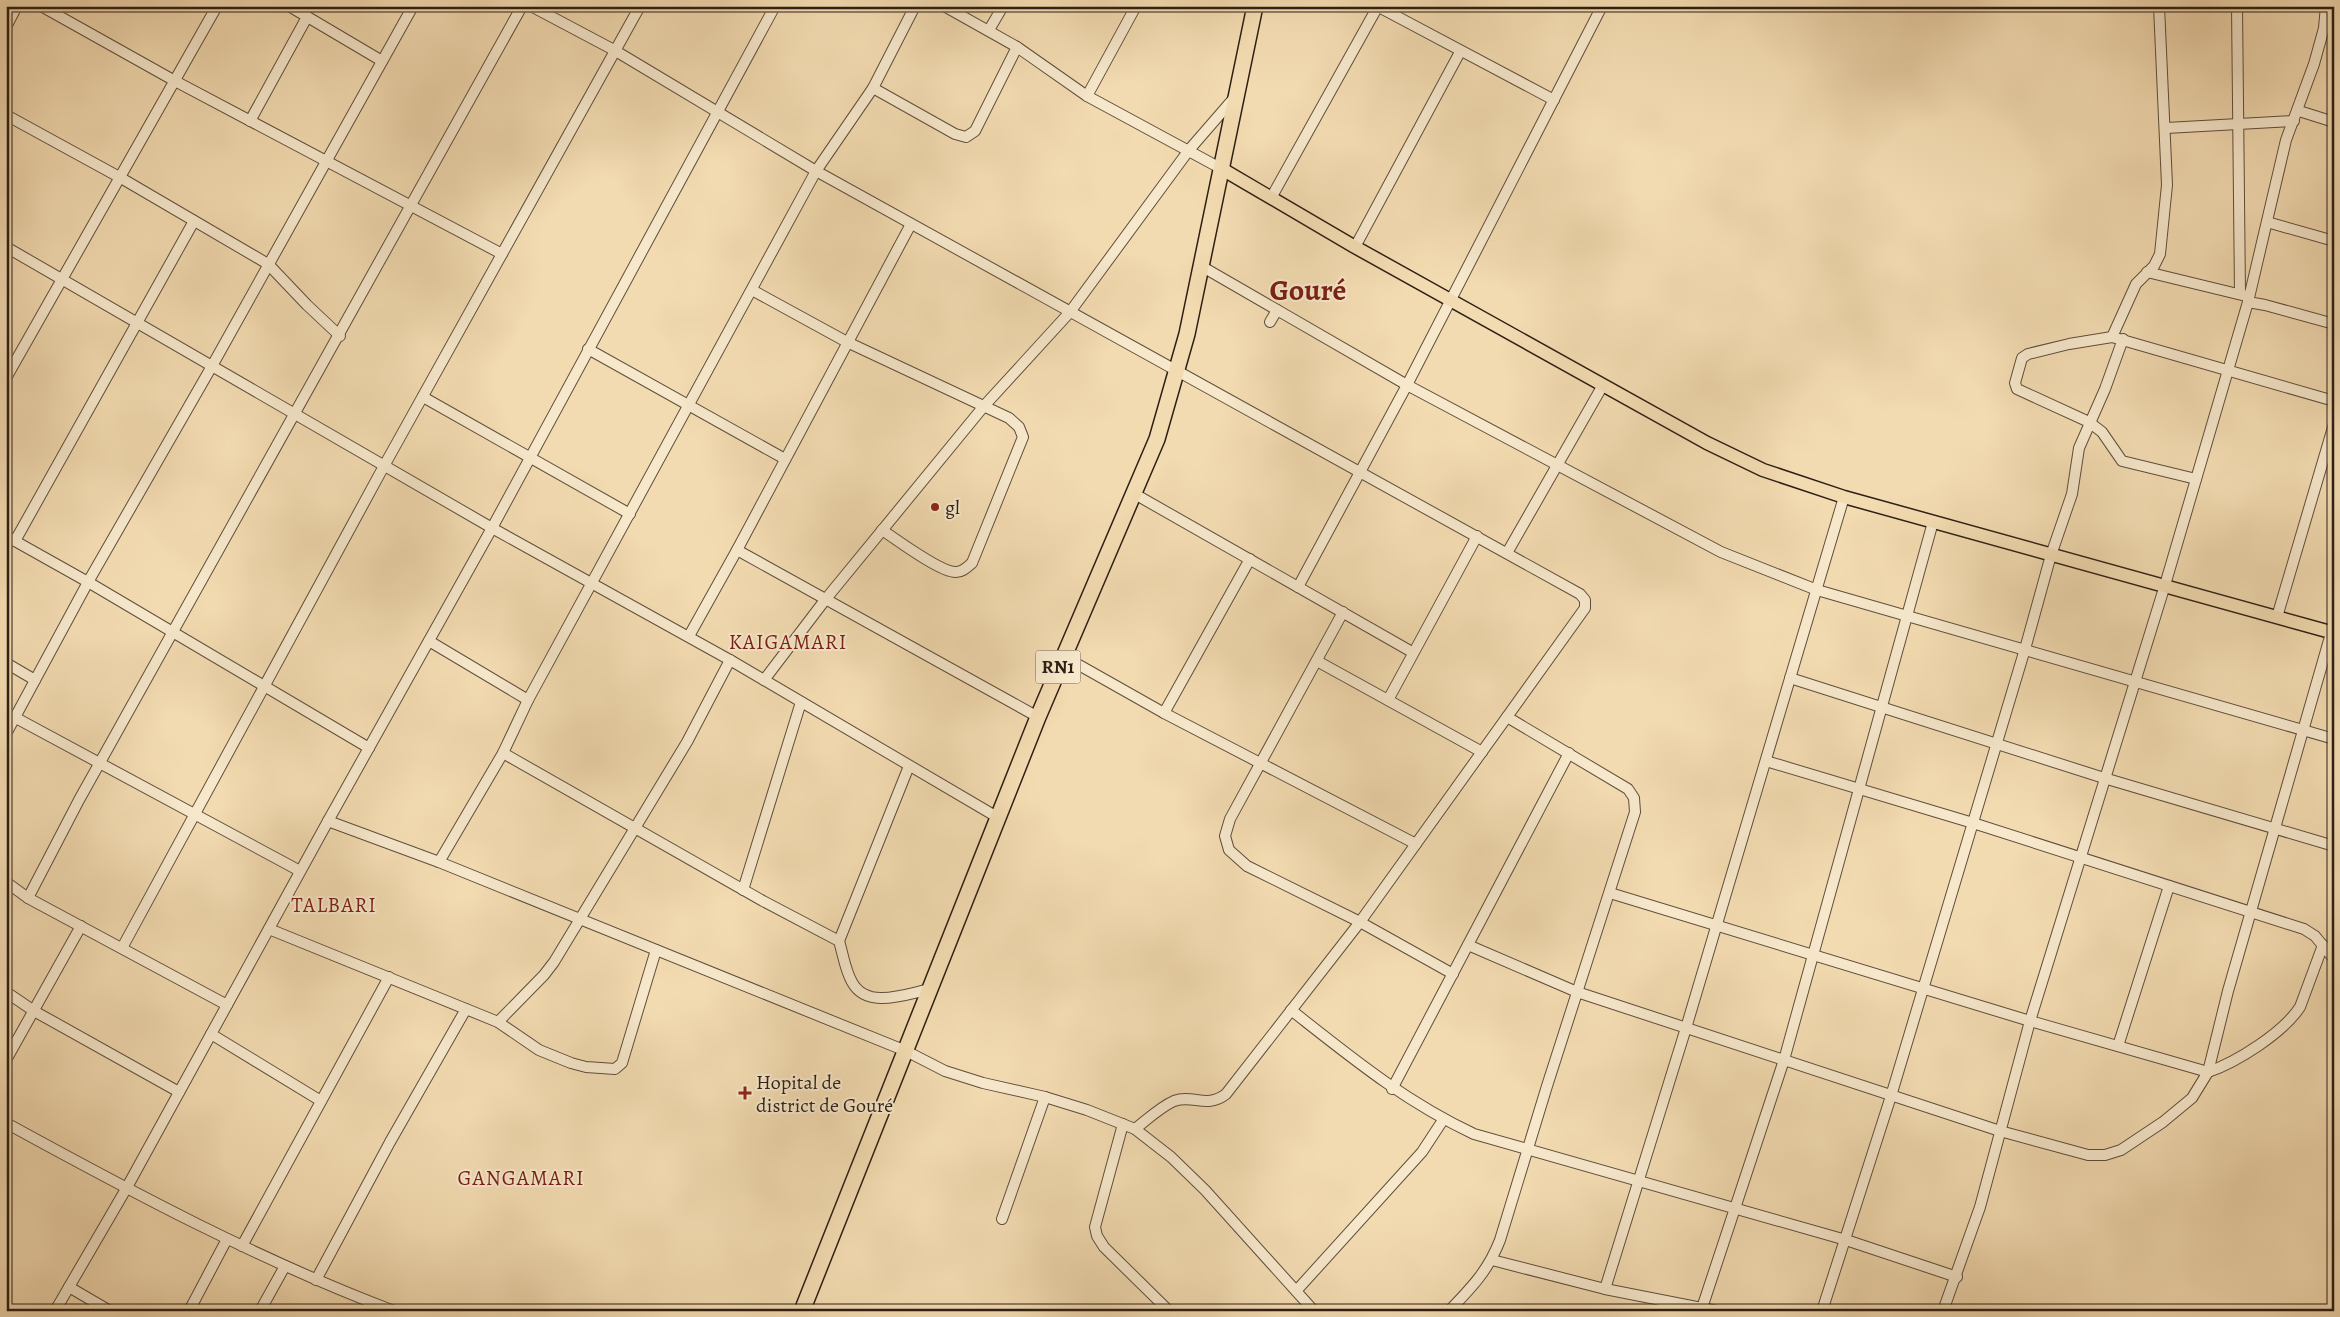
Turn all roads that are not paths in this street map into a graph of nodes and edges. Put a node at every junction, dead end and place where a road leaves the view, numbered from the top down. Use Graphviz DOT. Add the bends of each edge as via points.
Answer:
graph roads {
  1 [pos="18,6"];
  2 [pos="41,6"];
  3 [pos="217,6"];
  4 [pos="289,6"];
  5 [pos="413,6"];
  6 [pos="522,6"];
  7 [pos="531,6"];
  8 [pos="640,6"];
  9 [pos="775,6"];
  10 [pos="915,6"];
  11 [pos="944,6"];
  12 [pos="1003,6"];
  13 [pos="1136,6"];
  14 [pos="1256,6"];
  15 [pos="1378,6"];
  16 [pos="1602,6"];
  17 [pos="2159,6"];
  18 [pos="2237,6"];
  19 [pos="2326,6"];
  20 [pos="307,17"];
  21 [pos="6,27"];
  22 [pos="990,30"];
  23 [pos="1017,48"];
  24 [pos="614,50"];
  25 [pos="1460,52"];
  26 [pos="382,61"];
  27 [pos="175,81"];
  28 [pos="873,88"];
  29 [pos="1238,94"];
  30 [pos="1087,96"];
  31 [pos="1554,100"];
  32 [pos="2299,111"];
  33 [pos="718,113"];
  34 [pos="6,114"];
  35 [pos="250,121"];
  36 [pos="2294,121"];
  37 [pos="2240,122"];
  38 [pos="2334,122"];
  39 [pos="2166,128"];
  40 [pos="1189,150"];
  41 [pos="326,160"];
  42 [pos="1222,169"];
  43 [pos="816,172"];
  44 [pos="121,178"];
  45 [pos="1271,198"];
  46 [pos="413,206"];
  47 [pos="194,221"];
  48 [pos="2267,222"];
  49 [pos="910,224"];
  50 [pos="2334,241"];
  51 [pos="6,247"];
  52 [pos="1355,247"];
  53 [pos="502,254"];
  54 [pos="268,264"];
  55 [pos="1202,266"];
  56 [pos="2147,272"];
  57 [pos="63,279"];
  58 [pos="752,290"];
  59 [pos="2246,298"];
  60 [pos="1450,299"];
  61 [pos="1277,310"];
  62 [pos="1070,312"];
  63 [pos="136,321"];
  64 [pos="1270,322"];
  65 [pos="2334,324"];
  66 [pos="340,336"];
  67 [pos="2117,338"];
  68 [pos="847,342"];
  69 [pos="588,349"];
  70 [pos="212,366"];
  71 [pos="1178,370"];
  72 [pos="2228,370"];
  73 [pos="6,378"];
  74 [pos="1407,385"];
  75 [pos="1603,385"];
  76 [pos="423,397"];
  77 [pos="2334,401"];
  78 [pos="688,406"];
  79 [pos="984,406"];
  80 [pos="295,414"];
  81 [pos="2089,422"];
  82 [pos="2334,424"];
  83 [pos="529,458"];
  84 [pos="786,458"];
  85 [pos="1555,465"];
  86 [pos="384,466"];
  87 [pos="1360,471"];
  88 [pos="2196,479"];
  89 [pos="1133,493"];
  90 [pos="1844,497"];
  91 [pos="630,514"];
  92 [pos="1933,522"];
  93 [pos="492,528"];
  94 [pos="882,530"];
  95 [pos="1477,536"];
  96 [pos="10,539"];
  97 [pos="737,550"];
  98 [pos="1506,553"];
  99 [pos="2051,555"];
  100 [pos="1250,559"];
  101 [pos="88,582"];
  102 [pos="592,583"];
  103 [pos="2165,585"];
  104 [pos="1298,587"];
  105 [pos="1817,590"];
  106 [pos="825,600"];
  107 [pos="1343,612"];
  108 [pos="1908,617"];
  109 [pos="2277,618"];
  110 [pos="2333,629"];
  111 [pos="174,632"];
  112 [pos="688,636"];
  113 [pos="429,641"];
  114 [pos="2025,649"];
  115 [pos="1412,652"];
  116 [pos="1063,656"];
  117 [pos="730,660"];
  118 [pos="1317,660"];
  119 [pos="6,664"];
  120 [pos="1790,678"];
  121 [pos="35,680"];
  122 [pos="764,680"];
  123 [pos="2134,681"];
  124 [pos="265,686"];
  125 [pos="528,700"];
  126 [pos="1388,700"];
  127 [pos="800,702"];
  128 [pos="1883,706"];
  129 [pos="1164,713"];
  130 [pos="1038,717"];
  131 [pos="1507,717"];
  132 [pos="16,718"];
  133 [pos="2303,730"];
  134 [pos="6,734"];
  135 [pos="2334,739"];
  136 [pos="1997,744"];
  137 [pos="369,748"];
  138 [pos="1482,752"];
  139 [pos="503,753"];
  140 [pos="1569,753"];
  141 [pos="1766,761"];
  142 [pos="100,763"];
  143 [pos="1261,763"];
  144 [pos="909,766"];
  145 [pos="2104,778"];
  146 [pos="1860,789"];
  147 [pos="195,814"];
  148 [pos="997,818"];
  149 [pos="328,821"];
  150 [pos="1973,823"];
  151 [pos="634,826"];
  152 [pos="2274,830"];
  153 [pos="1416,844"];
  154 [pos="2334,846"];
  155 [pos="2079,857"];
  156 [pos="439,862"];
  157 [pos="300,872"];
  158 [pos="6,882"];
  159 [pos="2169,886"];
  160 [pos="743,890"];
  161 [pos="1610,893"];
  162 [pos="28,898"];
  163 [pos="2251,912"];
  164 [pos="578,918"];
  165 [pos="1360,922"];
  166 [pos="1717,925"];
  167 [pos="81,926"];
  168 [pos="269,928"];
  169 [pos="839,941"];
  170 [pos="1468,945"];
  171 [pos="2323,945"];
  172 [pos="122,948"];
  173 [pos="656,950"];
  174 [pos="1813,955"];
  175 [pos="2334,959"];
  176 [pos="1453,974"];
  177 [pos="388,977"];
  178 [pos="1923,988"];
  179 [pos="931,989"];
  180 [pos="6,992"];
  181 [pos="1577,992"];
  182 [pos="227,1005"];
  183 [pos="466,1009"];
  184 [pos="1292,1010"];
  185 [pos="34,1011"];
  186 [pos="2030,1021"];
  187 [pos="498,1022"];
  188 [pos="1686,1028"];
  189 [pos="211,1034"];
  190 [pos="2118,1046"];
  191 [pos="906,1051"];
  192 [pos="6,1060"];
  193 [pos="1784,1060"];
  194 [pos="2208,1072"];
  195 [pos="1392,1089"];
  196 [pos="179,1092"];
  197 [pos="1891,1096"];
  198 [pos="1045,1097"];
  199 [pos="321,1100"];
  200 [pos="1443,1120"];
  201 [pos="6,1123"];
  202 [pos="1123,1124"];
  203 [pos="1135,1128"];
  204 [pos="2000,1131"];
  205 [pos="1528,1150"];
  206 [pos="1639,1181"];
  207 [pos="126,1189"];
  208 [pos="1736,1209"];
  209 [pos="1002,1220"];
  210 [pos="227,1239"];
  211 [pos="1846,1240"];
  212 [pos="242,1246"];
  213 [pos="1492,1260"];
  214 [pos="285,1266"];
  215 [pos="1957,1277"];
  216 [pos="316,1280"];
  217 [pos="69,1287"];
  218 [pos="1605,1289"];
  219 [pos="1297,1290"];
  220 [pos="1702,1309"];
  221 [pos="55,1311"];
  222 [pos="110,1311"];
  223 [pos="189,1311"];
  224 [pos="260,1311"];
  225 [pos="394,1311"];
  226 [pos="802,1311"];
  227 [pos="1168,1311"];
  228 [pos="1314,1311"];
  229 [pos="1449,1311"];
  230 [pos="1717,1311"];
  231 [pos="1822,1311"];
  232 [pos="1943,1311"];
  1 -- 21 [label="street"];
  2 -- 27 [label="street"];
  3 -- 27 [label="street"];
  4 -- 20 [label="street"];
  5 -- 26 [label="street"];
  6 -- 46 [label="street"];
  7 -- 24 [label="street"];
  8 -- 24 [label="street"];
  9 -- 33 [label="street"];
  10 -- 28 [label="street"];
  11 -- 22 [label="street"];
  12 -- 22 [label="street"];
  13 -- 30 [label="street"];
  14 -- 29 [label="highway, RN1"];
  15 -- 25 [label="street"];
  15 -- 45 [label="street"];
  16 -- 31 [label="street"];
  17 -- 39 [label="street" via="2160,78"];
  18 -- 37 [label="street"];
  19 -- 32 [label="street" via="2324,28"];
  20 -- 26 [label="street"];
  20 -- 35 [label="street"];
  22 -- 23 [label="street"];
  23 -- 28 [label="street" via="975,131 966,137"];
  23 -- 30 [label="street"];
  24 -- 33 [label="street"];
  24 -- 53 [label="street"];
  25 -- 31 [label="street"];
  25 -- 52 [label="street"];
  26 -- 41 [label="street"];
  27 -- 35 [label="street"];
  27 -- 44 [label="street"];
  28 -- 43 [label="street"];
  29 -- 40 [label="street"];
  29 -- 42 [label="highway, RN1"];
  30 -- 40 [label="street"];
  31 -- 60 [label="street"];
  32 -- 36 [label="street"];
  32 -- 38 [label="street"];
  33 -- 43 [label="street"];
  33 -- 69 [label="street"];
  34 -- 44 [label="street"];
  35 -- 41 [label="street"];
  36 -- 37 [label="street"];
  36 -- 48 [label="street" via="2286,140"];
  37 -- 39 [label="street"];
  37 -- 59 [label="street"];
  39 -- 56 [label="street" via="2167,185 2160,254"];
  40 -- 42 [label="street"];
  40 -- 62 [label="street"];
  41 -- 46 [label="street"];
  41 -- 54 [label="street"];
  42 -- 45 [label="main road"];
  42 -- 55 [label="highway, RN1"];
  43 -- 49 [label="street"];
  43 -- 58 [label="street"];
  44 -- 47 [label="street"];
  44 -- 57 [label="street"];
  45 -- 52 [label="main road"];
  46 -- 53 [label="street"];
  46 -- 66 [label="street"];
  47 -- 54 [label="street"];
  47 -- 63 [label="street"];
  48 -- 50 [label="street"];
  48 -- 59 [label="street"];
  49 -- 62 [label="street"];
  49 -- 68 [label="street"];
  51 -- 57 [label="street"];
  52 -- 60 [label="main road"];
  53 -- 76 [label="street"];
  54 -- 66 [label="street"];
  54 -- 70 [label="street"];
  55 -- 61 [label="street"];
  55 -- 71 [label="highway, RN1"];
  56 -- 59 [label="street"];
  56 -- 67 [label="street" via="2136,284"];
  57 -- 63 [label="street"];
  57 -- 73 [label="street"];
  58 -- 68 [label="street"];
  58 -- 78 [label="street"];
  59 -- 65 [label="street"];
  59 -- 72 [label="street"];
  60 -- 74 [label="street"];
  60 -- 75 [label="main road"];
  61 -- 64 [label="street"];
  61 -- 74 [label="street"];
  62 -- 71 [label="street"];
  62 -- 79 [label="street"];
  63 -- 70 [label="street"];
  63 -- 96 [label="street"];
  66 -- 80 [label="street"];
  67 -- 72 [label="street"];
  67 -- 81 [label="street" via="2106,390"];
  67 -- 81 [label="street" via="2048,348 2022,358 2015,384 2017,389"];
  68 -- 79 [label="street"];
  68 -- 84 [label="street"];
  69 -- 78 [label="street"];
  69 -- 83 [label="street"];
  70 -- 80 [label="street"];
  70 -- 101 [label="street"];
  71 -- 87 [label="street"];
  71 -- 89 [label="highway, RN1" via="1157,439"];
  72 -- 77 [label="street"];
  72 -- 88 [label="street"];
  74 -- 85 [label="street"];
  74 -- 87 [label="street"];
  75 -- 85 [label="street"];
  75 -- 90 [label="main road" via="1707,443 1764,470"];
  76 -- 83 [label="street"];
  76 -- 86 [label="street"];
  78 -- 84 [label="street"];
  78 -- 91 [label="street"];
  79 -- 94 [label="street"];
  79 -- 94 [label="street" via="1009,418 1019,427 1023,437 972,563 965,570 955,572 942,568"];
  80 -- 86 [label="street"];
  80 -- 111 [label="street"];
  81 -- 88 [label="street" via="2102,432 2122,461"];
  81 -- 99 [label="street" via="2079,448 2072,494"];
  82 -- 109 [label="street"];
  83 -- 91 [label="street"];
  83 -- 93 [label="street"];
  84 -- 97 [label="street"];
  85 -- 98 [label="street"];
  85 -- 105 [label="street" via="1721,552"];
  86 -- 93 [label="street"];
  86 -- 124 [label="street"];
  87 -- 95 [label="street"];
  87 -- 104 [label="street"];
  88 -- 103 [label="street"];
  89 -- 100 [label="street"];
  89 -- 116 [label="highway, RN1"];
  90 -- 92 [label="main road"];
  90 -- 105 [label="street"];
  91 -- 102 [label="street"];
  92 -- 99 [label="main road"];
  92 -- 108 [label="street"];
  93 -- 102 [label="street"];
  93 -- 113 [label="street"];
  94 -- 106 [label="street"];
  95 -- 98 [label="street"];
  95 -- 115 [label="street"];
  96 -- 101 [label="street"];
  97 -- 106 [label="street"];
  97 -- 112 [label="street"];
  98 -- 131 [label="street" via="1580,594 1585,600 1585,608"];
  99 -- 103 [label="main road"];
  99 -- 114 [label="street"];
  100 -- 104 [label="street"];
  100 -- 129 [label="street"];
  101 -- 111 [label="street"];
  101 -- 121 [label="street"];
  102 -- 112 [label="street"];
  102 -- 125 [label="street"];
  103 -- 109 [label="main road"];
  103 -- 123 [label="street"];
  104 -- 107 [label="street"];
  105 -- 108 [label="street"];
  105 -- 120 [label="street"];
  106 -- 122 [label="street"];
  106 -- 130 [label="street"];
  107 -- 115 [label="street"];
  107 -- 118 [label="street"];
  108 -- 114 [label="street"];
  108 -- 128 [label="street"];
  109 -- 110 [label="main road"];
  110 -- 133 [label="street"];
  111 -- 124 [label="street"];
  111 -- 142 [label="street"];
  112 -- 117 [label="street"];
  113 -- 125 [label="street"];
  113 -- 137 [label="street"];
  114 -- 123 [label="street"];
  114 -- 136 [label="street"];
  115 -- 126 [label="street"];
  116 -- 129 [label="street"];
  116 -- 130 [label="highway, RN1"];
  117 -- 122 [label="street"];
  117 -- 151 [label="street" via="687,742"];
  118 -- 126 [label="street"];
  118 -- 143 [label="street"];
  119 -- 121 [label="street"];
  120 -- 128 [label="street"];
  120 -- 141 [label="street"];
  121 -- 132 [label="street"];
  122 -- 127 [label="street"];
  123 -- 133 [label="street"];
  123 -- 145 [label="street"];
  124 -- 137 [label="street"];
  124 -- 147 [label="street"];
  125 -- 139 [label="street"];
  126 -- 138 [label="street"];
  127 -- 144 [label="street"];
  127 -- 160 [label="street"];
  128 -- 136 [label="street"];
  128 -- 146 [label="street"];
  129 -- 143 [label="street"];
  130 -- 148 [label="highway, RN1"];
  131 -- 138 [label="street"];
  131 -- 140 [label="street"];
  132 -- 134 [label="street"];
  132 -- 142 [label="street"];
  133 -- 135 [label="street"];
  133 -- 152 [label="street"];
  136 -- 145 [label="street"];
  136 -- 150 [label="street"];
  137 -- 149 [label="street"];
  138 -- 153 [label="street"];
  139 -- 151 [label="street"];
  139 -- 156 [label="street"];
  140 -- 161 [label="street" via="1628,789 1634,798 1635,812"];
  140 -- 170 [label="street"];
  141 -- 146 [label="street"];
  141 -- 166 [label="street"];
  142 -- 147 [label="street"];
  142 -- 162 [label="street"];
  143 -- 153 [label="street"];
  143 -- 165 [label="street" via="1230,819 1225,836 1228,850 1247,866"];
  144 -- 148 [label="street"];
  144 -- 169 [label="street"];
  145 -- 152 [label="street"];
  145 -- 155 [label="street"];
  146 -- 150 [label="street"];
  146 -- 174 [label="street"];
  147 -- 157 [label="street"];
  147 -- 172 [label="street"];
  148 -- 179 [label="highway, RN1"];
  149 -- 156 [label="street"];
  149 -- 157 [label="street"];
  150 -- 155 [label="street"];
  150 -- 178 [label="street"];
  151 -- 160 [label="street"];
  151 -- 164 [label="street"];
  152 -- 154 [label="street"];
  152 -- 163 [label="street"];
  153 -- 165 [label="street"];
  155 -- 159 [label="street"];
  155 -- 186 [label="street"];
  156 -- 164 [label="street"];
  157 -- 168 [label="street"];
  158 -- 162 [label="street"];
  159 -- 163 [label="street"];
  159 -- 190 [label="street"];
  160 -- 169 [label="street"];
  161 -- 166 [label="street"];
  161 -- 181 [label="street"];
  162 -- 167 [label="street"];
  163 -- 171 [label="street" via="2304,929"];
  163 -- 194 [label="street"];
  164 -- 173 [label="street"];
  164 -- 187 [label="street" via="544,975"];
  165 -- 176 [label="street"];
  165 -- 184 [label="street"];
  166 -- 174 [label="street"];
  166 -- 188 [label="street"];
  167 -- 172 [label="street"];
  167 -- 185 [label="street"];
  168 -- 177 [label="street"];
  168 -- 182 [label="street"];
  169 -- 179 [label="street" via="852,983 870,998"];
  170 -- 176 [label="street"];
  170 -- 181 [label="street"];
  171 -- 175 [label="street"];
  171 -- 194 [label="street" via="2294,1016 2235,1060"];
  172 -- 182 [label="street"];
  173 -- 187 [label="street" via="622,1063 614,1069 571,1063 539,1050"];
  173 -- 191 [label="street"];
  174 -- 178 [label="street"];
  174 -- 193 [label="street"];
  176 -- 195 [label="street"];
  177 -- 183 [label="street"];
  177 -- 199 [label="street"];
  178 -- 186 [label="street"];
  178 -- 197 [label="street"];
  179 -- 191 [label="highway, RN1"];
  180 -- 185 [label="street"];
  181 -- 188 [label="street"];
  181 -- 205 [label="street"];
  182 -- 189 [label="street"];
  183 -- 187 [label="street"];
  183 -- 216 [label="street"];
  184 -- 195 [label="street"];
  184 -- 203 [label="street" via="1226,1094 1209,1102 1174,1101"];
  185 -- 192 [label="street"];
  185 -- 196 [label="street"];
  186 -- 190 [label="street"];
  186 -- 204 [label="street"];
  188 -- 193 [label="street"];
  188 -- 206 [label="street"];
  189 -- 196 [label="street"];
  189 -- 199 [label="street"];
  190 -- 194 [label="street"];
  191 -- 198 [label="street" via="945,1070 983,1083"];
  191 -- 226 [label="highway, RN1"];
  193 -- 197 [label="street"];
  193 -- 208 [label="street"];
  194 -- 204 [label="street" via="2192,1098 2163,1122 2121,1150 2105,1155 2088,1155"];
  195 -- 200 [label="street"];
  196 -- 207 [label="street"];
  197 -- 204 [label="street"];
  197 -- 211 [label="street"];
  198 -- 202 [label="street"];
  198 -- 209 [label="street"];
  199 -- 212 [label="street"];
  200 -- 205 [label="street" via="1474,1134"];
  200 -- 219 [label="street" via="1422,1152"];
  201 -- 207 [label="street"];
  202 -- 203 [label="street"];
  202 -- 227 [label="street" via="1095,1227 1097,1236"];
  203 -- 219 [label="street" via="1205,1190"];
  204 -- 215 [label="street"];
  205 -- 206 [label="street"];
  205 -- 213 [label="street"];
  206 -- 208 [label="street"];
  206 -- 218 [label="street"];
  207 -- 210 [label="street"];
  207 -- 217 [label="street"];
  208 -- 211 [label="street"];
  208 -- 220 [label="street"];
  210 -- 212 [label="street"];
  210 -- 223 [label="street"];
  211 -- 215 [label="street"];
  211 -- 231 [label="street"];
  212 -- 214 [label="street"];
  213 -- 218 [label="street"];
  213 -- 229 [label="street" via="1483,1275"];
  214 -- 216 [label="street"];
  214 -- 224 [label="street"];
  215 -- 232 [label="street"];
  216 -- 225 [label="street"];
  217 -- 221 [label="street"];
  217 -- 222 [label="street"];
  218 -- 220 [label="street"];
  219 -- 228 [label="street"];
  220 -- 230 [label="street"];
}
